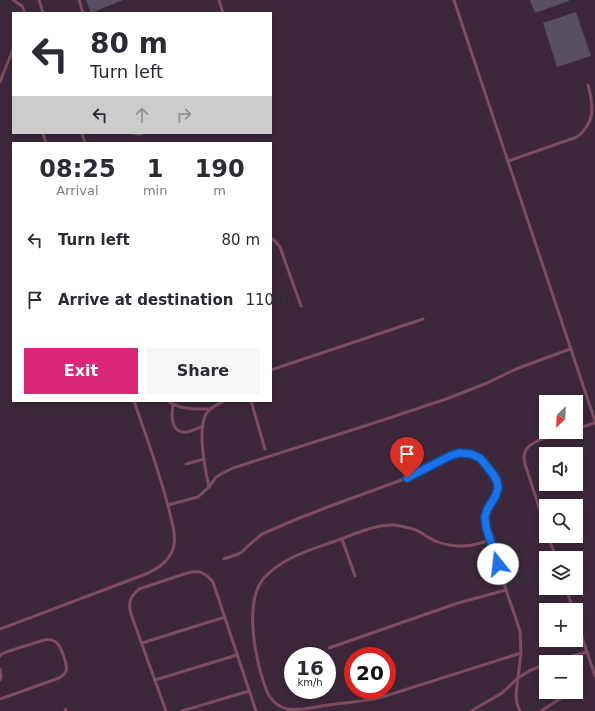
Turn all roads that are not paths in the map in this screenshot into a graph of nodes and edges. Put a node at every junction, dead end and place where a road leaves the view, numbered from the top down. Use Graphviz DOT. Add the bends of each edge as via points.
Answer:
graph roads {
  1 [pos="13,0"];
  2 [pos="38,0"];
  3 [pos="79,0"];
  4 [pos="219,0"];
  5 [pos="454,0"];
  6 [pos="25,12"];
  7 [pos="42,12"];
  8 [pos="83,12"];
  9 [pos="223,12"];
  10 [pos="12,52"];
  11 [pos="0,82"];
  12 [pos="588,85"];
  13 [pos="508,161"];
  14 [pos="272,239"];
  15 [pos="301,306"];
  16 [pos="423,319"];
  17 [pos="570,349"];
  18 [pos="272,370"];
  19 [pos="134,402"];
  20 [pos="169,402"];
  21 [pos="222,402"];
  22 [pos="251,402"];
  23 [pos="173,405"];
  24 [pos="210,409"];
  25 [pos="595,422"];
  26 [pos="203,426"];
  27 [pos="583,426"];
  28 [pos="545,439"];
  29 [pos="265,449"];
  30 [pos="204,459"];
  31 [pos="186,464"];
  32 [pos="209,487"];
  33 [pos="168,505"];
  34 [pos="539,507"];
  35 [pos="342,539"];
  36 [pos="491,539"];
  37 [pos="224,559"];
  38 [pos="356,576"];
  39 [pos="506,590"];
  40 [pos="225,617"];
  41 [pos="0,629"];
  42 [pos="583,640"];
  43 [pos="142,643"];
  44 [pos="332,647"];
  45 [pos="587,652"];
  46 [pos="521,653"];
  47 [pos="237,655"];
  48 [pos="576,655"];
  49 [pos="0,656"];
  50 [pos="539,667"];
  51 [pos="0,669"];
  52 [pos="595,676"];
  53 [pos="518,678"];
  54 [pos="0,680"];
  55 [pos="155,680"];
  56 [pos="249,691"];
  57 [pos="0,698"];
  58 [pos="560,699"];
  59 [pos="166,711"];
  60 [pos="182,711"];
  61 [pos="256,711"];
  62 [pos="470,711"];
  63 [pos="520,711"];
  64 [pos="541,711"];
  1 -- 6 [label="lane" via="22,6"];
  2 -- 7 [label="lane"];
  3 -- 8 [label="lane"];
  4 -- 9 [label="lane"];
  5 -- 13 [label="lane"];
  10 -- 11 [label="lane"];
  12 -- 13 [label="lane" via="594,111 593,119 584,132 577,137"];
  13 -- 17 [label="lane"];
  14 -- 15 [label="lane" via="280,247"];
  16 -- 18 [label="lane"];
  17 -- 25 [label="lane"];
  17 -- 32 [label="lane" via="449,398 233,468 216,477"];
  19 -- 33 [label="lane"];
  20 -- 23 [label="lane"];
  21 -- 24 [label="lane"];
  22 -- 29 [label="lane"];
  23 -- 24 [label="lane" via="187,409"];
  23 -- 26 [label="lane" via="172,420 176,429 187,432"];
  24 -- 26 [label="lane"];
  25 -- 27 [label="lane"];
  26 -- 30 [label="lane"];
  28 -- 34 [label="lane" via="529,446 524,457"];
  30 -- 31 [label="lane"];
  30 -- 32 [label="lane"];
  32 -- 33 [label="lane" via="198,497"];
  33 -- 41 [label="lane" via="174,530 174,544 167,560 161,566 137,578"];
  35 -- 36 [label="lane" via="380,526 394,525 407,527 447,545 477,544"];
  35 -- 38 [label="lane"];
  35 -- 46 [label="lane" via="309,550 274,568 263,580 255,595 252,611 258,662 265,687 278,705 288,710 300,710 364,702"];
  36 -- 37 [label="lane" via="485,517 496,495 497,481 480,458 459,453 394,484 332,505 262,534 243,551"];
  36 -- 39 [label="lane"];
  39 -- 44 [label="lane" via="458,603"];
  39 -- 46 [label="lane" via="520,631"];
  40 -- 43 [label="lane"];
  40 -- 43 [label="lane" via="213,582 208,576 202,572 187,572 139,589 133,594 130,600 131,614"];
  40 -- 47 [label="lane"];
  42 -- 45 [label="lane"];
  43 -- 55 [label="lane"];
  45 -- 48 [label="lane"];
  45 -- 52 [label="lane"];
  46 -- 53 [label="lane"];
  47 -- 55 [label="lane"];
  47 -- 56 [label="lane"];
  49 -- 57 [label="lane" via="50,639 59,646 67,670 59,678"];
  50 -- 53 [label="lane"];
  51 -- 54 [label="lane"];
  53 -- 62 [label="lane" via="502,693"];
  53 -- 63 [label="lane" via="516,694"];
  55 -- 59 [label="lane"];
  56 -- 60 [label="lane"];
  56 -- 61 [label="lane"];
  58 -- 64 [label="lane"];
}
